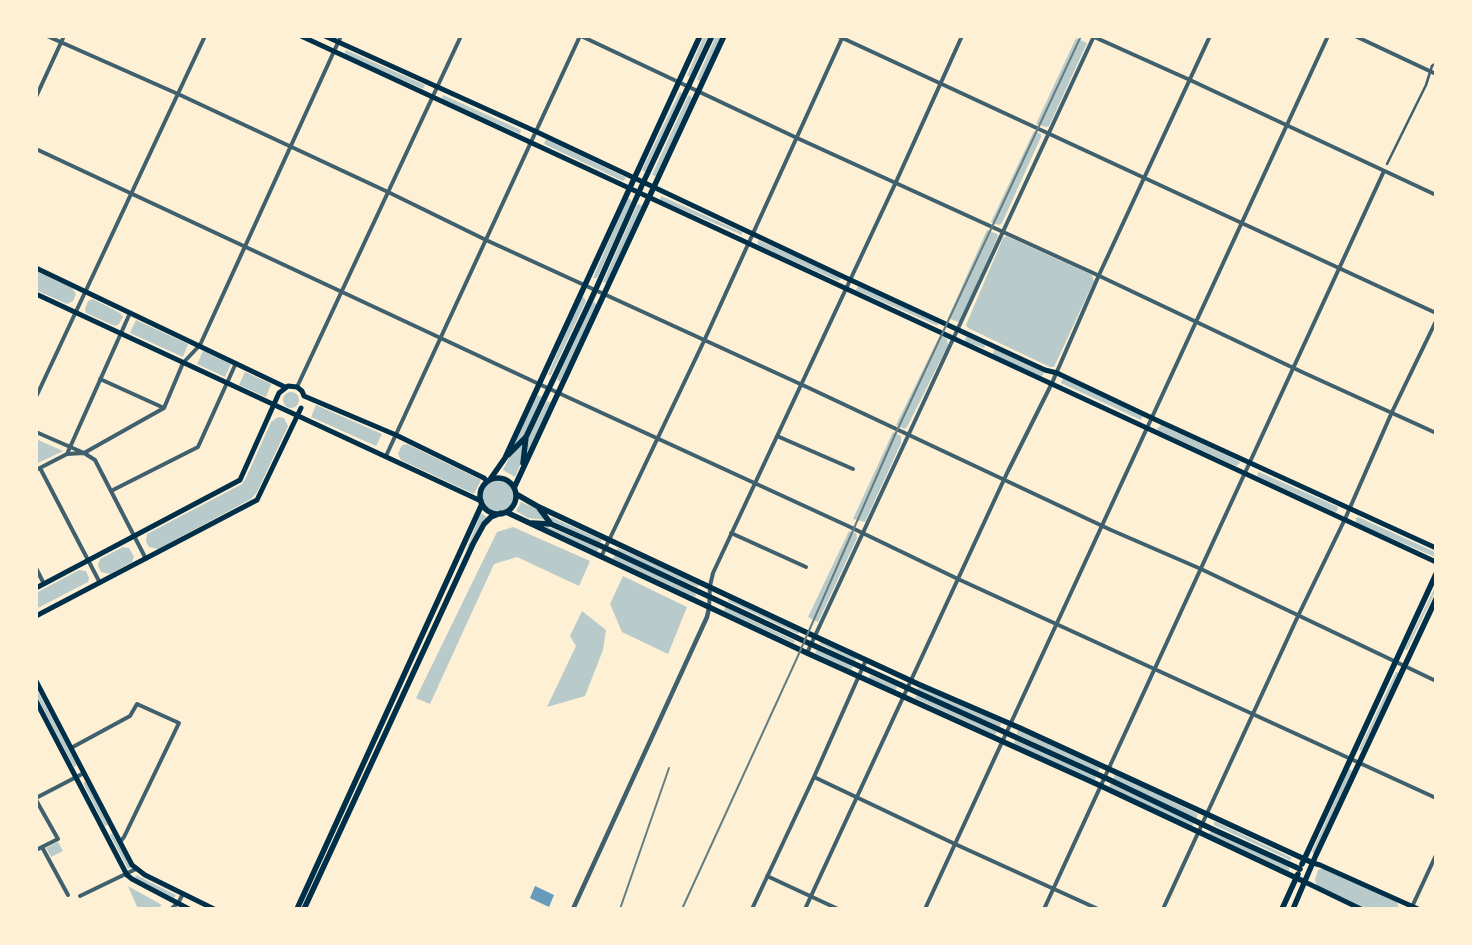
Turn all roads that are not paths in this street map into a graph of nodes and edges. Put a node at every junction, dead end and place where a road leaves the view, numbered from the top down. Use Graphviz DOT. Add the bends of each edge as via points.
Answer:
graph roads {
  1 [pos="47,36"];
  2 [pos="64,36"];
  3 [pos="205,36"];
  4 [pos="301,36"];
  5 [pos="325,36"];
  6 [pos="341,36"];
  7 [pos="461,36"];
  8 [pos="580,36"];
  9 [pos="700,36"];
  10 [pos="712,36"];
  11 [pos="724,36"];
  12 [pos="962,36"];
  13 [pos="1093,36"];
  14 [pos="1210,36"];
  15 [pos="1328,36"];
  16 [pos="1355,36"];
  17 [pos="841,37"];
  18 [pos="338,42"];
  19 [pos="61,43"];
  20 [pos="334,52"];
  21 [pos="1436,62"];
  22 [pos="1430,71"];
  23 [pos="1436,74"];
  24 [pos="1190,80"];
  25 [pos="679,82"];
  26 [pos="940,82"];
  27 [pos="689,86"];
  28 [pos="437,87"];
  29 [pos="699,91"];
  30 [pos="178,94"];
  31 [pos="36,97"];
  32 [pos="432,98"];
  33 [pos="1288,126"];
  34 [pos="537,132"];
  35 [pos="1048,133"];
  36 [pos="797,138"];
  37 [pos="532,142"];
  38 [pos="290,146"];
  39 [pos="36,149"];
  40 [pos="1387,164"];
  41 [pos="1384,171"];
  42 [pos="634,178"];
  43 [pos="1144,179"];
  44 [pos="896,182"];
  45 [pos="643,183"];
  46 [pos="629,188"];
  47 [pos="653,188"];
  48 [pos="388,192"];
  49 [pos="639,192"];
  50 [pos="132,193"];
  51 [pos="1436,194"];
  52 [pos="649,197"];
  53 [pos="1241,224"];
  54 [pos="1003,231"];
  55 [pos="753,233"];
  56 [pos="486,240"];
  57 [pos="748,243"];
  58 [pos="244,246"];
  59 [pos="36,268"];
  60 [pos="1339,268"];
  61 [pos="1099,275"];
  62 [pos="850,280"];
  63 [pos="586,286"];
  64 [pos="846,288"];
  65 [pos="86,291"];
  66 [pos="595,291"];
  67 [pos="342,292"];
  68 [pos="36,294"];
  69 [pos="605,295"];
  70 [pos="75,312"];
  71 [pos="1436,313"];
  72 [pos="130,314"];
  73 [pos="1436,321"];
  74 [pos="1198,322"];
  75 [pos="958,330"];
  76 [pos="120,334"];
  77 [pos="441,338"];
  78 [pos="953,339"];
  79 [pos="704,341"];
  80 [pos="990,344"];
  81 [pos="200,345"];
  82 [pos="986,353"];
  83 [pos="183,363"];
  84 [pos="236,363"];
  85 [pos="1294,368"];
  86 [pos="1057,373"];
  87 [pos="100,379"];
  88 [pos="227,383"];
  89 [pos="1052,383"];
  90 [pos="539,384"];
  91 [pos="801,385"];
  92 [pos="291,387"];
  93 [pos="549,388"];
  94 [pos="558,393"];
  95 [pos="304,396"];
  96 [pos="36,397"];
  97 [pos="278,398"];
  98 [pos="274,405"];
  99 [pos="164,408"];
  100 [pos="301,408"];
  101 [pos="283,409"];
  102 [pos="290,412"];
  103 [pos="1392,412"];
  104 [pos="297,415"];
  105 [pos="1152,418"];
  106 [pos="1148,427"];
  107 [pos="36,432"];
  108 [pos="1436,433"];
  109 [pos="396,435"];
  110 [pos="777,436"];
  111 [pos="908,436"];
  112 [pos="526,437"];
  113 [pos="658,439"];
  114 [pos="70,447"];
  115 [pos="84,453"];
  116 [pos="67,454"];
  117 [pos="386,456"];
  118 [pos="505,458"];
  119 [pos="1250,464"];
  120 [pos="523,468"];
  121 [pos="38,469"];
  122 [pos="853,469"];
  123 [pos="1246,473"];
  124 [pos="1004,479"];
  125 [pos="489,480"];
  126 [pos="755,484"];
  127 [pos="515,491"];
  128 [pos="111,492"];
  129 [pos="481,503"];
  130 [pos="537,506"];
  131 [pos="1350,508"];
  132 [pos="503,513"];
  133 [pos="1345,519"];
  134 [pos="528,523"];
  135 [pos="551,524"];
  136 [pos="1103,526"];
  137 [pos="732,533"];
  138 [pos="863,533"];
  139 [pos="134,536"];
  140 [pos="610,540"];
  141 [pos="606,548"];
  142 [pos="1436,548"];
  143 [pos="601,557"];
  144 [pos="146,559"];
  145 [pos="88,560"];
  146 [pos="1436,562"];
  147 [pos="806,567"];
  148 [pos="36,568"];
  149 [pos="1202,569"];
  150 [pos="1436,574"];
  151 [pos="958,579"];
  152 [pos="100,583"];
  153 [pos="44,584"];
  154 [pos="710,586"];
  155 [pos="36,588"];
  156 [pos="710,596"];
  157 [pos="1436,599"];
  158 [pos="709,608"];
  159 [pos="36,616"];
  160 [pos="1298,616"];
  161 [pos="1057,624"];
  162 [pos="815,636"];
  163 [pos="812,644"];
  164 [pos="807,653"];
  165 [pos="866,660"];
  166 [pos="1395,662"];
  167 [pos="863,667"];
  168 [pos="1404,667"];
  169 [pos="1155,670"];
  170 [pos="859,676"];
  171 [pos="911,680"];
  172 [pos="36,681"];
  173 [pos="1436,681"];
  174 [pos="908,687"];
  175 [pos="904,697"];
  176 [pos="36,701"];
  177 [pos="1253,715"];
  178 [pos="1011,724"];
  179 [pos="1007,733"];
  180 [pos="1002,742"];
  181 [pos="71,748"];
  182 [pos="1350,760"];
  183 [pos="1359,764"];
  184 [pos="1109,770"];
  185 [pos="84,773"];
  186 [pos="76,777"];
  187 [pos="814,777"];
  188 [pos="1105,778"];
  189 [pos="1101,786"];
  190 [pos="856,797"];
  191 [pos="1436,798"];
  192 [pos="36,799"];
  193 [pos="1206,815"];
  194 [pos="1202,824"];
  195 [pos="114,829"];
  196 [pos="106,833"];
  197 [pos="1198,833"];
  198 [pos="120,842"];
  199 [pos="955,844"];
  200 [pos="42,847"];
  201 [pos="36,850"];
  202 [pos="1436,855"];
  203 [pos="1304,860"];
  204 [pos="1313,864"];
  205 [pos="136,869"];
  206 [pos="1300,869"];
  207 [pos="127,875"];
  208 [pos="767,876"];
  209 [pos="1296,878"];
  210 [pos="1305,882"];
  211 [pos="1053,889"];
  212 [pos="183,894"];
  213 [pos="68,895"];
  214 [pos="80,896"];
  215 [pos="811,896"];
  216 [pos="178,904"];
  217 [pos="1411,907"];
  218 [pos="171,909"];
  219 [pos="190,909"];
  220 [pos="214,909"];
  221 [pos="296,909"];
  222 [pos="304,909"];
  223 [pos="573,909"];
  224 [pos="752,909"];
  225 [pos="805,909"];
  226 [pos="838,909"];
  227 [pos="925,909"];
  228 [pos="1044,909"];
  229 [pos="1098,909"];
  230 [pos="1163,909"];
  231 [pos="1282,909"];
  232 [pos="1293,909"];
  233 [pos="1361,909"];
  234 [pos="1418,909"];
  1 -- 19 [label="street"];
  2 -- 19 [label="street"];
  3 -- 30 [label="street"];
  4 -- 20 [label="main road"];
  5 -- 18 [label="main road"];
  6 -- 18 [label="street"];
  7 -- 28 [label="street"];
  8 -- 25 [label="street"];
  8 -- 34 [label="street"];
  9 -- 25 [label="main road"];
  10 -- 27 [label="main road"];
  11 -- 29 [label="main road"];
  12 -- 26 [label="street"];
  13 -- 24 [label="street"];
  13 -- 35 [label="street"];
  14 -- 24 [label="street"];
  15 -- 33 [label="street"];
  16 -- 22 [label="street"];
  17 -- 26 [label="street"];
  17 -- 36 [label="street"];
  18 -- 20 [label="street"];
  18 -- 28 [label="main road"];
  19 -- 30 [label="street"];
  19 -- 31 [label="street"];
  20 -- 32 [label="main road"];
  20 -- 38 [label="street"];
  21 -- 22 [label="street"];
  22 -- 23 [label="street"];
  22 -- 40 [label="street"];
  24 -- 33 [label="street"];
  24 -- 43 [label="street"];
  25 -- 27 [label="street"];
  25 -- 42 [label="main road"];
  26 -- 35 [label="street"];
  26 -- 44 [label="street"];
  27 -- 29 [label="street"];
  27 -- 45 [label="main road"];
  28 -- 32 [label="street"];
  28 -- 34 [label="main road"];
  29 -- 36 [label="street"];
  29 -- 47 [label="main road"];
  30 -- 38 [label="street"];
  30 -- 50 [label="street"];
  32 -- 37 [label="main road"];
  32 -- 48 [label="street"];
  33 -- 41 [label="street"];
  33 -- 53 [label="street"];
  34 -- 37 [label="street"];
  34 -- 42 [label="main road"];
  35 -- 43 [label="street"];
  35 -- 54 [label="street"];
  36 -- 44 [label="street"];
  36 -- 55 [label="street"];
  37 -- 46 [label="main road"];
  37 -- 56 [label="street"];
  38 -- 48 [label="street"];
  38 -- 58 [label="street"];
  39 -- 50 [label="street"];
  41 -- 51 [label="street"];
  41 -- 60 [label="street"];
  42 -- 45 [label="main road"];
  42 -- 46 [label="main road"];
  43 -- 53 [label="street"];
  43 -- 61 [label="street"];
  44 -- 54 [label="street"];
  44 -- 62 [label="street"];
  45 -- 47 [label="main road"];
  45 -- 49 [label="main road"];
  46 -- 49 [label="main road"];
  46 -- 63 [label="main road"];
  47 -- 52 [label="main road"];
  47 -- 55 [label="main road"];
  48 -- 56 [label="street"];
  48 -- 67 [label="street"];
  49 -- 52 [label="main road"];
  49 -- 66 [label="main road"];
  50 -- 58 [label="street"];
  50 -- 65 [label="street"];
  52 -- 57 [label="main road"];
  52 -- 69 [label="main road"];
  53 -- 60 [label="street"];
  53 -- 74 [label="street"];
  54 -- 61 [label="street"];
  54 -- 75 [label="street"];
  55 -- 57 [label="street"];
  55 -- 62 [label="main road"];
  56 -- 63 [label="street"];
  56 -- 77 [label="street"];
  57 -- 64 [label="main road"];
  57 -- 79 [label="street"];
  58 -- 67 [label="street"];
  58 -- 81 [label="street"];
  59 -- 65 [label="main road"];
  60 -- 71 [label="street"];
  60 -- 85 [label="street"];
  61 -- 74 [label="street"];
  61 -- 86 [label="street"];
  62 -- 64 [label="street"];
  62 -- 75 [label="main road"];
  63 -- 66 [label="street"];
  63 -- 90 [label="main road"];
  64 -- 78 [label="main road"];
  64 -- 91 [label="street"];
  65 -- 70 [label="street"];
  65 -- 72 [label="main road"];
  66 -- 69 [label="street"];
  66 -- 93 [label="main road"];
  67 -- 77 [label="street"];
  67 -- 92 [label="street"];
  68 -- 70 [label="main road"];
  69 -- 79 [label="street"];
  69 -- 94 [label="main road"];
  70 -- 76 [label="main road"];
  70 -- 96 [label="street"];
  72 -- 76 [label="street"];
  72 -- 81 [label="main road"];
  73 -- 103 [label="street"];
  74 -- 85 [label="street"];
  74 -- 105 [label="street"];
  75 -- 78 [label="street"];
  75 -- 80 [label="main road"];
  76 -- 83 [label="main road"];
  76 -- 87 [label="street"];
  77 -- 90 [label="street"];
  77 -- 109 [label="street"];
  78 -- 82 [label="main road"];
  78 -- 111 [label="street"];
  79 -- 91 [label="street"];
  79 -- 113 [label="street"];
  80 -- 82 [label="main road"];
  80 -- 86 [label="main road"];
  81 -- 83 [label="street"];
  81 -- 84 [label="main road"];
  82 -- 89 [label="main road"];
  83 -- 88 [label="main road"];
  83 -- 99 [label="street"];
  84 -- 88 [label="street"];
  84 -- 92 [label="main road"];
  85 -- 103 [label="street"];
  85 -- 119 [label="street"];
  86 -- 89 [label="street"];
  86 -- 105 [label="main road"];
  87 -- 99 [label="street"];
  87 -- 114 [label="street"];
  88 -- 98 [label="main road"];
  88 -- 128 [label="street" via="198,447"];
  89 -- 106 [label="main road"];
  89 -- 124 [label="street"];
  90 -- 93 [label="street"];
  90 -- 118 [label="main road"];
  91 -- 110 [label="street"];
  91 -- 111 [label="street"];
  92 -- 95 [label="main road" via="302,390"];
  92 -- 97 [label="main road" via="279,393"];
  93 -- 94 [label="street"];
  93 -- 112 [label="main road"];
  94 -- 113 [label="street"];
  94 -- 120 [label="main road"];
  95 -- 100 [label="main road"];
  95 -- 109 [label="main road"];
  97 -- 98 [label="main road"];
  97 -- 101 [label="main road"];
  98 -- 101 [label="main road"];
  98 -- 139 [label="main road" via="240,480"];
  99 -- 115 [label="street"];
  100 -- 102 [label="main road"];
  100 -- 104 [label="main road"];
  101 -- 102 [label="main road"];
  102 -- 104 [label="main road"];
  103 -- 108 [label="street"];
  103 -- 131 [label="street"];
  104 -- 117 [label="main road"];
  104 -- 144 [label="main road" via="257,500"];
  105 -- 106 [label="street"];
  105 -- 119 [label="main road"];
  106 -- 123 [label="main road"];
  106 -- 136 [label="street"];
  107 -- 114 [label="street"];
  109 -- 117 [label="street"];
  109 -- 125 [label="main road"];
  110 -- 122 [label="street"];
  110 -- 126 [label="street"];
  111 -- 124 [label="street"];
  111 -- 138 [label="street"];
  112 -- 118 [label="main road"];
  112 -- 120 [label="main road"];
  113 -- 126 [label="street"];
  113 -- 140 [label="street"];
  114 -- 115 [label="street"];
  114 -- 116 [label="street"];
  115 -- 116 [label="street"];
  115 -- 128 [label="street" via="95,460"];
  116 -- 121 [label="street"];
  117 -- 129 [label="main road"];
  118 -- 125 [label="main road"];
  119 -- 123 [label="street"];
  119 -- 131 [label="main road"];
  120 -- 127 [label="main road"];
  121 -- 145 [label="street"];
  123 -- 133 [label="main road"];
  123 -- 149 [label="street"];
  124 -- 136 [label="street"];
  124 -- 151 [label="street"];
  125 -- 127 [label="main road" via="505,478"];
  125 -- 129 [label="main road" via="481,488"];
  126 -- 137 [label="street"];
  126 -- 138 [label="street"];
  127 -- 130 [label="main road"];
  127 -- 132 [label="main road" via="514,504"];
  128 -- 139 [label="street"];
  129 -- 132 [label="main road" via="490,512"];
  129 -- 221 [label="main road"];
  130 -- 135 [label="main road"];
  130 -- 140 [label="main road"];
  131 -- 133 [label="street"];
  131 -- 142 [label="main road"];
  132 -- 134 [label="main road"];
  132 -- 222 [label="main road" via="491,517 484,524 473,544"];
  133 -- 146 [label="main road"];
  133 -- 160 [label="street"];
  134 -- 135 [label="main road"];
  134 -- 143 [label="main road"];
  135 -- 141 [label="main road"];
  136 -- 149 [label="street"];
  136 -- 161 [label="street"];
  137 -- 147 [label="street"];
  137 -- 154 [label="street"];
  138 -- 151 [label="street"];
  138 -- 162 [label="street"];
  139 -- 144 [label="street"];
  139 -- 145 [label="main road"];
  140 -- 141 [label="street"];
  140 -- 154 [label="main road"];
  141 -- 143 [label="street"];
  141 -- 156 [label="main road"];
  143 -- 158 [label="main road"];
  144 -- 152 [label="main road"];
  145 -- 152 [label="street"];
  145 -- 153 [label="main road"];
  148 -- 153 [label="street"];
  149 -- 160 [label="street"];
  149 -- 169 [label="street"];
  150 -- 166 [label="main road"];
  151 -- 161 [label="street"];
  151 -- 171 [label="street"];
  152 -- 159 [label="main road"];
  153 -- 155 [label="main road"];
  154 -- 156 [label="street"];
  154 -- 162 [label="main road"];
  156 -- 158 [label="street"];
  156 -- 163 [label="main road"];
  157 -- 168 [label="main road"];
  158 -- 164 [label="main road"];
  158 -- 223 [label="street"];
  160 -- 166 [label="street"];
  160 -- 177 [label="street"];
  161 -- 169 [label="street"];
  161 -- 178 [label="street"];
  162 -- 163 [label="street"];
  162 -- 165 [label="main road"];
  163 -- 164 [label="street"];
  163 -- 167 [label="main road"];
  164 -- 170 [label="main road"];
  165 -- 167 [label="street"];
  165 -- 171 [label="main road"];
  166 -- 168 [label="street"];
  166 -- 182 [label="main road"];
  167 -- 170 [label="street"];
  167 -- 174 [label="main road"];
  168 -- 173 [label="street"];
  168 -- 183 [label="main road"];
  169 -- 177 [label="street"];
  169 -- 184 [label="street"];
  170 -- 175 [label="main road"];
  170 -- 187 [label="street"];
  171 -- 174 [label="street"];
  171 -- 178 [label="main road"];
  172 -- 181 [label="main road"];
  174 -- 175 [label="street"];
  174 -- 179 [label="main road"];
  175 -- 180 [label="main road"];
  175 -- 190 [label="street"];
  176 -- 186 [label="main road"];
  177 -- 182 [label="street"];
  177 -- 193 [label="street"];
  178 -- 179 [label="street"];
  178 -- 184 [label="main road"];
  179 -- 180 [label="street"];
  179 -- 188 [label="main road"];
  180 -- 189 [label="main road"];
  180 -- 199 [label="street"];
  181 -- 185 [label="main road"];
  181 -- 198 [label="street" via="130,716 137,704 179,723"];
  182 -- 183 [label="street"];
  182 -- 203 [label="main road"];
  183 -- 191 [label="street"];
  183 -- 204 [label="main road"];
  184 -- 188 [label="street"];
  184 -- 193 [label="main road"];
  185 -- 186 [label="street"];
  185 -- 195 [label="main road"];
  186 -- 192 [label="street"];
  186 -- 196 [label="main road"];
  187 -- 190 [label="street"];
  187 -- 208 [label="street"];
  188 -- 189 [label="street"];
  188 -- 194 [label="main road"];
  189 -- 197 [label="main road"];
  189 -- 211 [label="street"];
  190 -- 199 [label="street"];
  190 -- 215 [label="street"];
  192 -- 200 [label="street" via="58,838"];
  193 -- 194 [label="street"];
  193 -- 203 [label="main road"];
  194 -- 197 [label="street"];
  194 -- 206 [label="main road"];
  195 -- 196 [label="street"];
  195 -- 198 [label="main road"];
  196 -- 207 [label="main road"];
  197 -- 209 [label="main road"];
  197 -- 230 [label="street"];
  198 -- 205 [label="main road"];
  199 -- 211 [label="street"];
  199 -- 227 [label="street"];
  200 -- 201 [label="street"];
  200 -- 213 [label="street"];
  202 -- 217 [label="street"];
  203 -- 204 [label="main road"];
  203 -- 206 [label="main road"];
  204 -- 210 [label="main road"];
  204 -- 217 [label="main road"];
  205 -- 207 [label="street"];
  205 -- 212 [label="main road"];
  206 -- 209 [label="main road"];
  207 -- 214 [label="street"];
  207 -- 216 [label="main road"];
  208 -- 215 [label="street"];
  208 -- 224 [label="street"];
  209 -- 210 [label="main road"];
  209 -- 231 [label="main road"];
  210 -- 232 [label="main road"];
  210 -- 233 [label="main road"];
  211 -- 228 [label="street"];
  211 -- 229 [label="street"];
  212 -- 216 [label="street"];
  212 -- 220 [label="main road"];
  215 -- 225 [label="street"];
  215 -- 226 [label="street"];
  216 -- 218 [label="street"];
  216 -- 219 [label="main road"];
  217 -- 234 [label="main road"];
}
